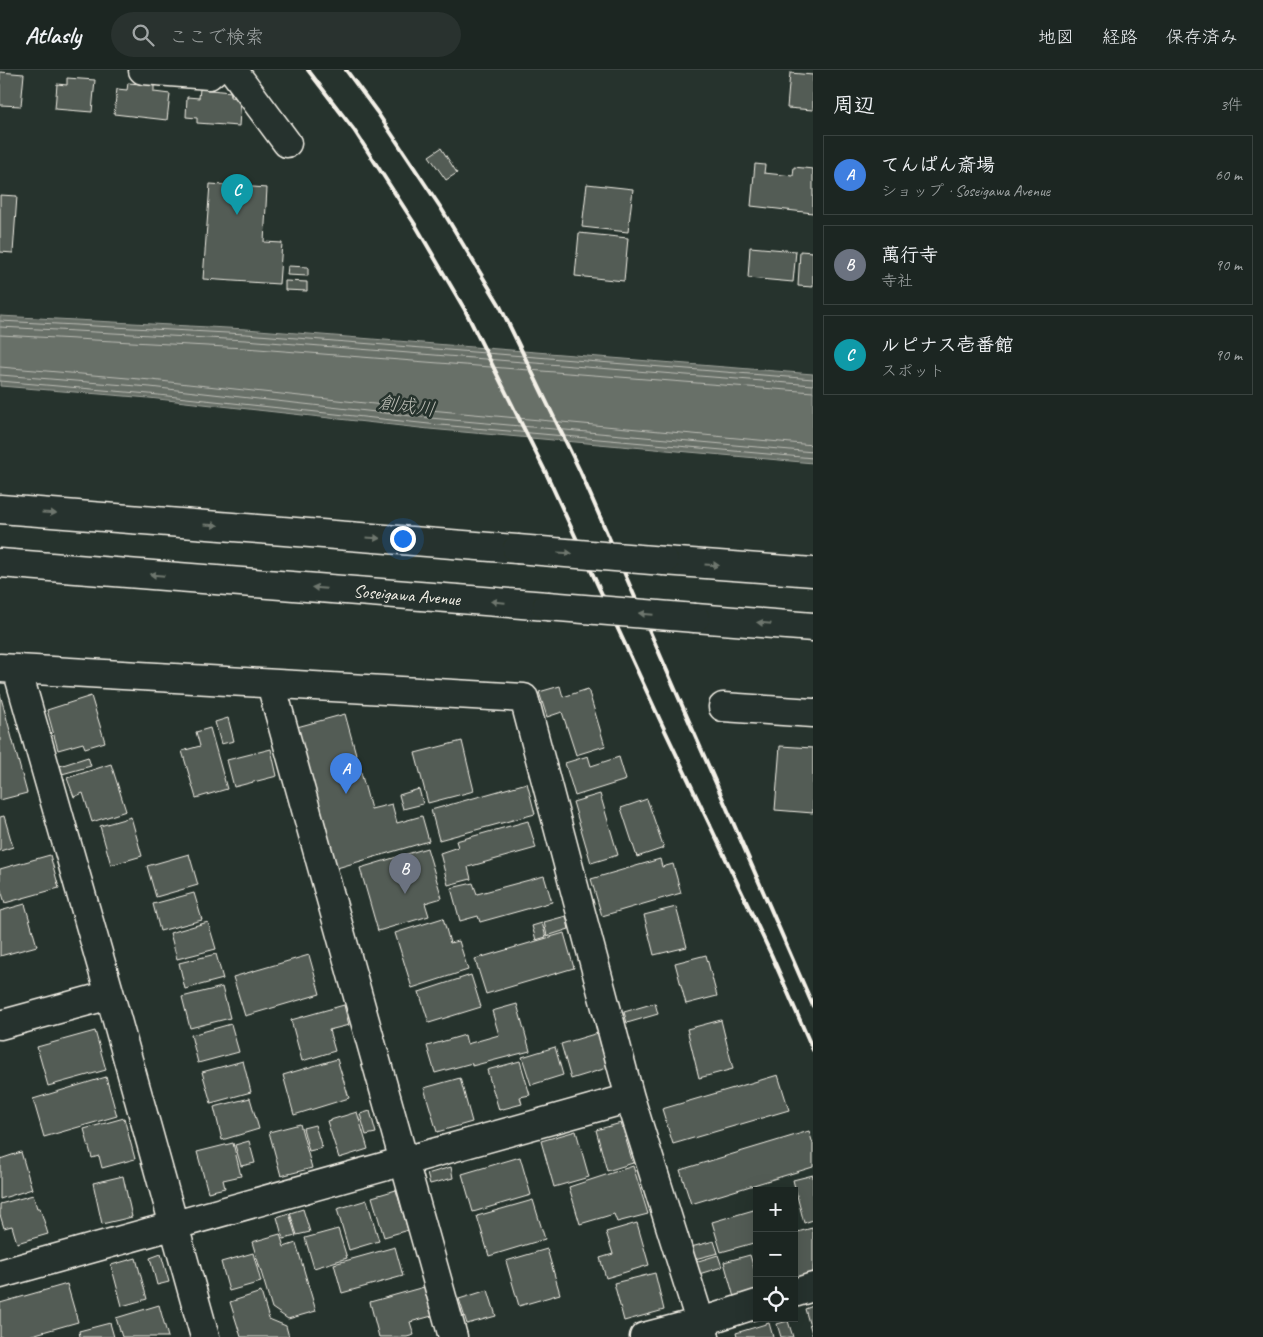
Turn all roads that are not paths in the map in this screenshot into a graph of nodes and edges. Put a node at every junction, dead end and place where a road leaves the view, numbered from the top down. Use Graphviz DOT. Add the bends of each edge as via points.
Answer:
graph roads {
  1 [pos="143,70"];
  2 [pos="215,70"];
  3 [pos="233,70"];
  4 [pos="287,143"];
  5 [pos="0,509"];
  6 [pos="0,562"];
  7 [pos="813,572"];
  8 [pos="813,627"];
  9 [pos="9,669"];
  10 [pos="271,684"];
  11 [pos="723,707"];
  12 [pos="813,713"];
  13 [pos="110,995"];
  14 [pos="0,1025"];
  15 [pos="630,1098"];
  16 [pos="404,1161"];
  17 [pos="173,1226"];
  18 [pos="0,1274"];
  19 [pos="813,1287"];
  20 [pos="798,1292"];
  21 [pos="753,1306"];
  22 [pos="703,1329"];
  23 [pos="205,1337"];
  24 [pos="453,1337"];
  25 [pos="644,1337"];
  1 -- 2 [label="main road" via="209,75"];
  3 -- 4 [label="main road"];
  5 -- 7 [label="main road, one-way, bridge"];
  8 -- 6 [label="main road, Soseigawa Avenue, one-way, bridge"];
  9 -- 10 [label="main road"];
  9 -- 13 [label="main road"];
  10 -- 15 [label="main road" via="524,698"];
  10 -- 16 [label="main road"];
  11 -- 12 [label="main road"];
  13 -- 14 [label="main road"];
  13 -- 17 [label="main road"];
  15 -- 16 [label="main road"];
  15 -- 22 [label="main road"];
  16 -- 17 [label="main road"];
  16 -- 24 [label="main road"];
  17 -- 18 [label="main road"];
  17 -- 23 [label="main road"];
  19 -- 20 [label="main road"];
  21 -- 22 [label="main road"];
  22 -- 25 [label="main road"];
}
